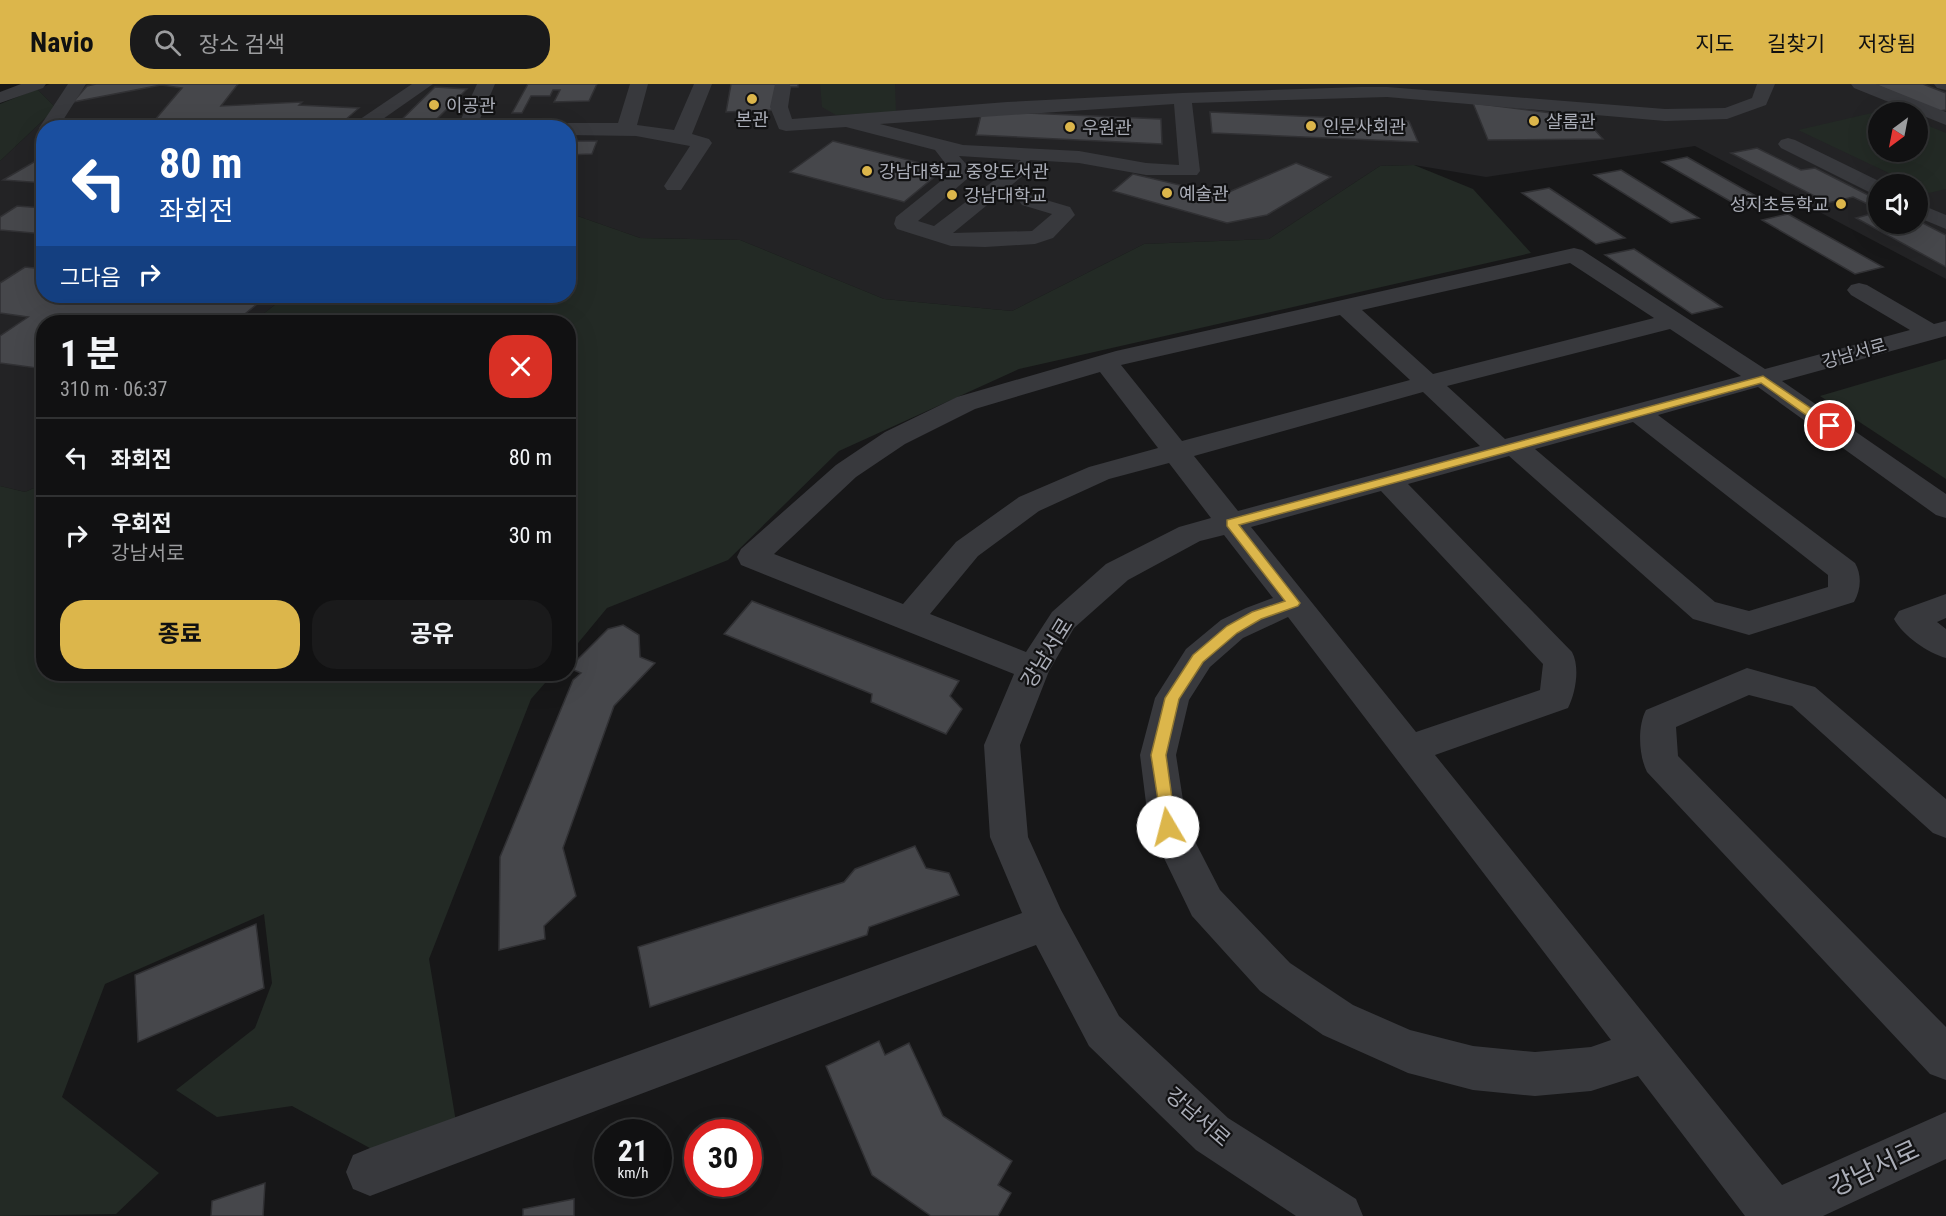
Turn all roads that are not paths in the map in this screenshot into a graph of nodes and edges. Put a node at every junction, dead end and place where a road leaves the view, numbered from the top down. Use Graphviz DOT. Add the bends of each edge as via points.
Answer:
graph roads {
  1 [pos="37,84"];
  2 [pos="77,84"];
  3 [pos="424,84"];
  4 [pos="486,84"];
  5 [pos="639,84"];
  6 [pos="703,84"];
  7 [pos="1766,84"];
  8 [pos="1860,84"];
  9 [pos="782,87"];
  10 [pos="1384,88"];
  11 [pos="1407,89"];
  12 [pos="1492,92"];
  13 [pos="0,98"];
  14 [pos="1182,98"];
  15 [pos="632,109"];
  16 [pos="1946,119"];
  17 [pos="53,120"];
  18 [pos="371,120"];
  19 [pos="470,120"];
  20 [pos="567,120"];
  21 [pos="576,121"];
  22 [pos="846,121"];
  23 [pos="626,129"];
  24 [pos="681,137"];
  25 [pos="1788,144"];
  26 [pos="943,146"];
  27 [pos="1024,165"];
  28 [pos="964,173"];
  29 [pos="1000,184"];
  30 [pos="1868,184"];
  31 [pos="1047,185"];
  32 [pos="674,186"];
  33 [pos="1946,198"];
  34 [pos="1928,204"];
  35 [pos="1928,213"];
  36 [pos="1946,223"];
  37 [pos="937,235"];
  38 [pos="985,240"];
  39 [pos="1859,290"];
  40 [pos="1345,307"];
  41 [pos="1674,321"];
  42 [pos="1939,330"];
  43 [pos="1104,362"];
  44 [pos="1763,379"];
  45 [pos="1428,383"];
  46 [pos="1639,413"];
  47 [pos="1507,448"];
  48 [pos="1175,452"];
  49 [pos="1388,481"];
  50 [pos="1946,508"];
  51 [pos="1231,523"];
  52 [pos="1294,603"];
  53 [pos="1946,606"];
  54 [pos="908,619"];
  55 [pos="1946,646"];
  56 [pos="1033,668"];
  57 [pos="1409,749"];
  58 [pos="1946,822"];
  59 [pos="1046,923"];
  60 [pos="1647,1051"];
  61 [pos="1946,1058"];
  62 [pos="1946,1135"];
  63 [pos="370,1172"];
  64 [pos="1773,1215"];
  65 [pos="1339,1216"];
  1 -- 13 [label="street"];
  2 -- 17 [label="street"];
  3 -- 18 [label="street"];
  4 -- 19 [label="street"];
  5 -- 15 [label="street"];
  6 -- 24 [label="street"];
  7 -- 12 [label="street" via="1760,101 1727,113 1625,121"];
  8 -- 16 [label="street"];
  9 -- 22 [label="street" via="779,116 786,125"];
  10 -- 11 [label="street"];
  10 -- 14 [label="street"];
  11 -- 12 [label="street"];
  14 -- 22 [label="street" via="1102,103 1031,96"];
  14 -- 26 [label="street" via="1190,171"];
  15 -- 20 [label="street" via="604,110"];
  15 -- 23 [label="street"];
  21 -- 23 [label="street"];
  22 -- 26 [label="street"];
  23 -- 24 [label="street"];
  24 -- 32 [label="street" via="702,143"];
  25 -- 30 [label="street"];
  26 -- 28 [label="street"];
  27 -- 29 [label="street"];
  28 -- 29 [label="street"];
  28 -- 37 [label="street" via="904,222"];
  29 -- 31 [label="street"];
  29 -- 37 [label="street"];
  31 -- 38 [label="street"];
  31 -- 38 [label="street" via="1064,215 1045,233"];
  33 -- 34 [label="street"];
  35 -- 36 [label="street"];
  37 -- 38 [label="street"];
  39 -- 42 [label="street"];
  40 -- 41 [label="street" via="1574,255"];
  40 -- 43 [label="street"];
  40 -- 45 [label="street"];
  41 -- 44 [label="street"];
  41 -- 45 [label="street"];
  42 -- 44 [label="street, 강남서로"];
  43 -- 48 [label="street"];
  43 -- 54 [label="street" via="966,403 895,438 846,471 752,557"];
  44 -- 46 [label="street, 강남서로"];
  44 -- 50 [label="street"];
  45 -- 47 [label="street"];
  45 -- 48 [label="street"];
  46 -- 47 [label="street, 강남서로"];
  46 -- 47 [label="street" via="1844,571 1843,594 1749,623 1704,611"];
  47 -- 49 [label="street, 강남서로"];
  48 -- 51 [label="street"];
  48 -- 54 [label="street" via="1099,473 1029,504 967,549"];
  49 -- 51 [label="street, 강남서로"];
  49 -- 57 [label="street" via="1560,661 1556,698"];
  51 -- 52 [label="street"];
  51 -- 56 [label="street, 강남서로" via="1190,534 1117,572 1063,620"];
  52 -- 57 [label="street"];
  52 -- 60 [label="street" via="1232,630 1198,658 1172,698 1158,755 1168,827 1206,903 1275,977 1338,1020 1407,1051 1473,1068 1535,1074 1591,1069"];
  53 -- 55 [label="street" via="1910,619"];
  54 -- 56 [label="street"];
  56 -- 59 [label="street, 강남서로" via="1002,745 1009,837"];
  57 -- 60 [label="street"];
  58 -- 61 [label="street" via="1803,696 1747,681 1658,720 1660,762"];
  59 -- 63 [label="street"];
  59 -- 65 [label="street, 강남서로" via="1104,1031 1212,1134"];
  60 -- 64 [label="street"];
  62 -- 64 [label="street, 강남서로"];
}
